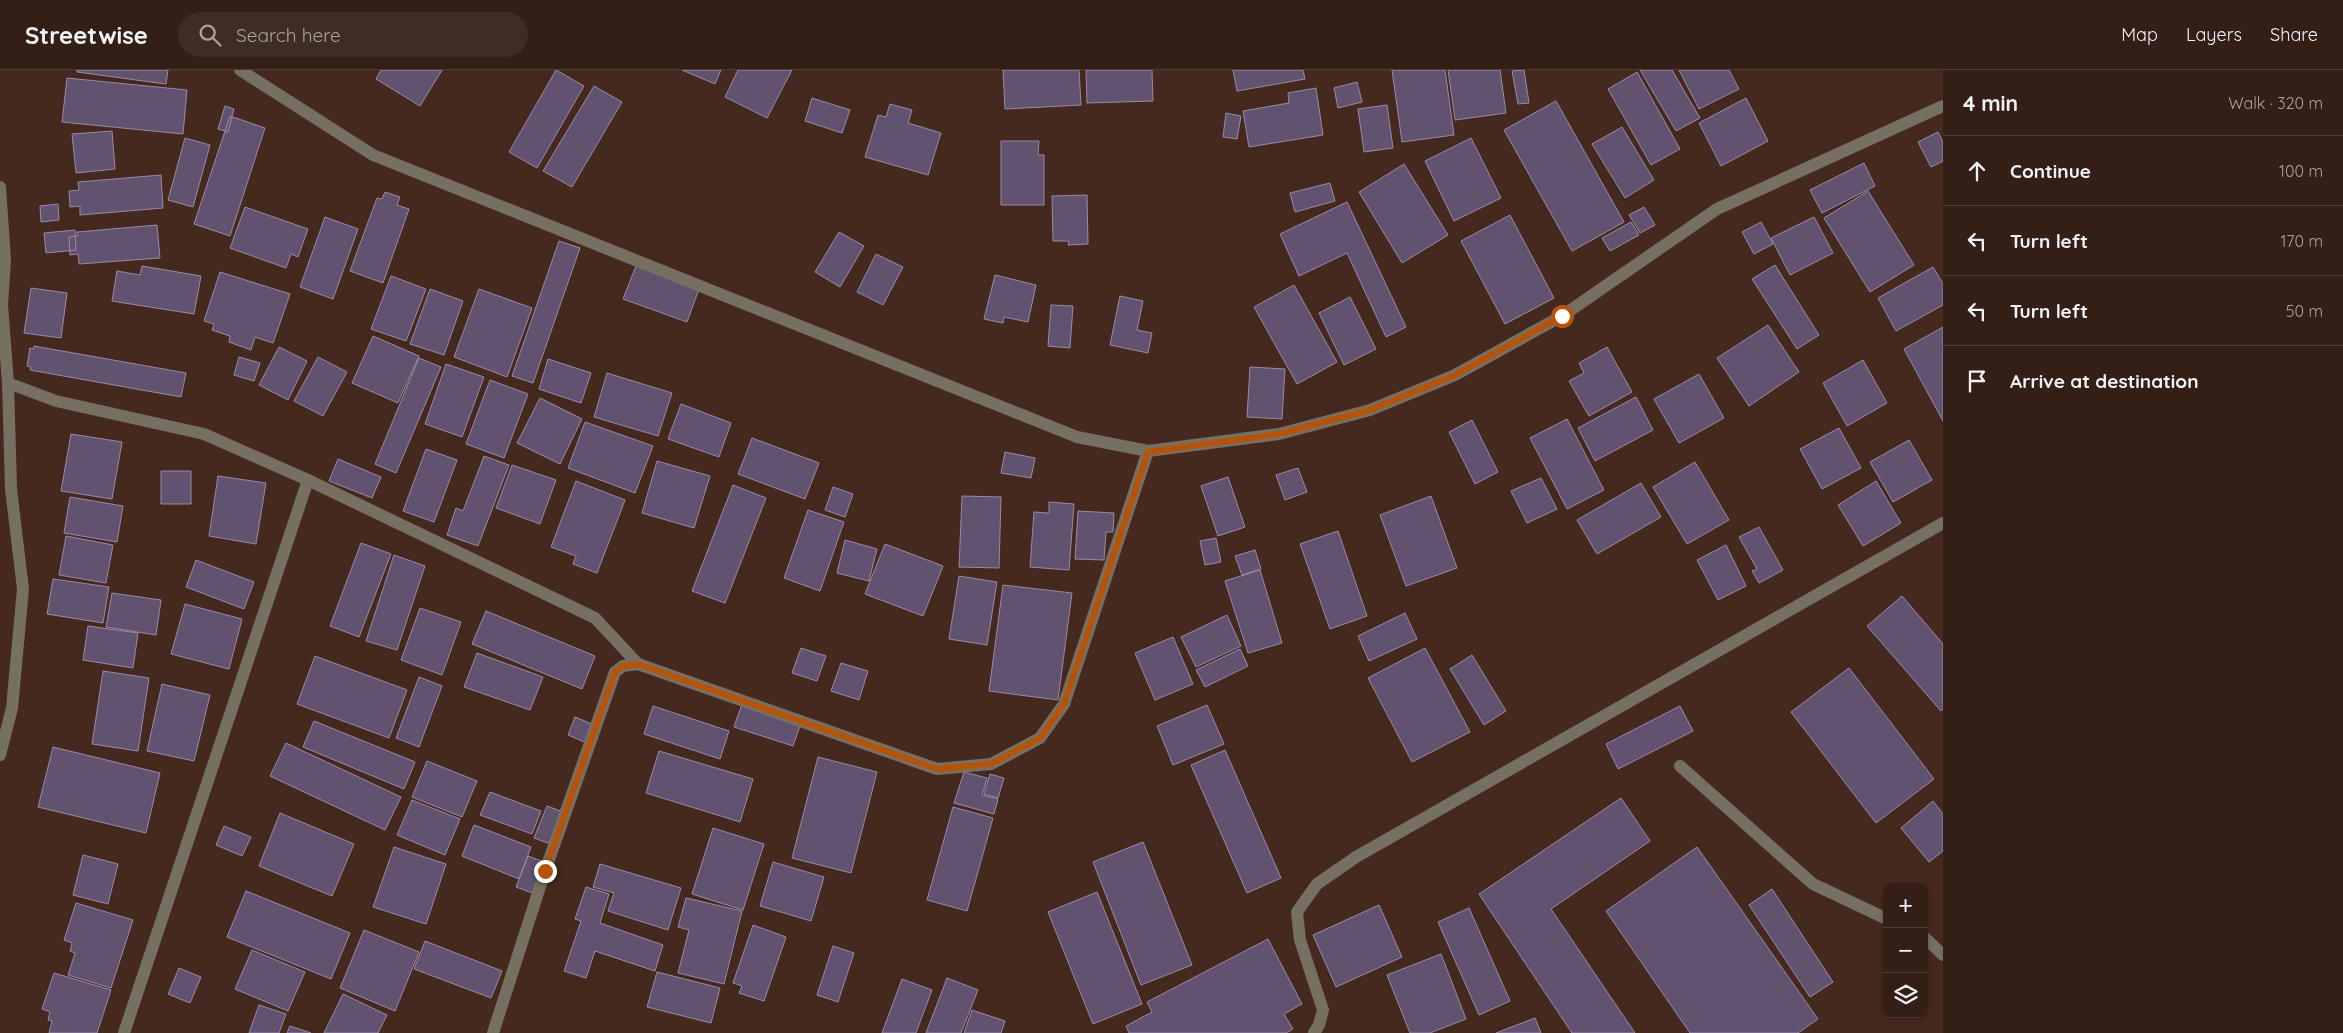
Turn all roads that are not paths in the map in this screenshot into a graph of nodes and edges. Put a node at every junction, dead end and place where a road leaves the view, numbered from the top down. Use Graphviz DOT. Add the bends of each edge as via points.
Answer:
graph roads {
  1 [pos="240,70"];
  2 [pos="1943,106"];
  3 [pos="0,187"];
  4 [pos="5,375"];
  5 [pos="1148,452"];
  6 [pos="308,480"];
  7 [pos="1943,523"];
  8 [pos="638,664"];
  9 [pos="0,754"];
  10 [pos="1680,766"];
  11 [pos="1883,917"];
  12 [pos="1928,941"];
  13 [pos="1943,955"];
  14 [pos="124,1033"];
  15 [pos="493,1033"];
  16 [pos="1314,1033"];
  1 -- 5 [label="street" via="373,155 1077,437"];
  2 -- 5 [label="street" via="1717,209 1562,316 1455,375 1370,410 1279,434"];
  3 -- 4 [label="street" via="5,260 2,304"];
  4 -- 6 [label="street" via="56,401 204,434"];
  4 -- 9 [label="street" via="11,489 24,590 12,708"];
  5 -- 8 [label="street" via="1064,704 1040,738 991,764 937,769"];
  6 -- 8 [label="street" via="595,618"];
  6 -- 14 [label="street"];
  7 -- 16 [label="street" via="1356,857 1317,884 1297,912 1300,940 1323,1010"];
  8 -- 15 [label="street" via="623,666 615,672 545,871"];
  10 -- 11 [label="street" via="1813,884"];
  12 -- 13 [label="street"];
}
